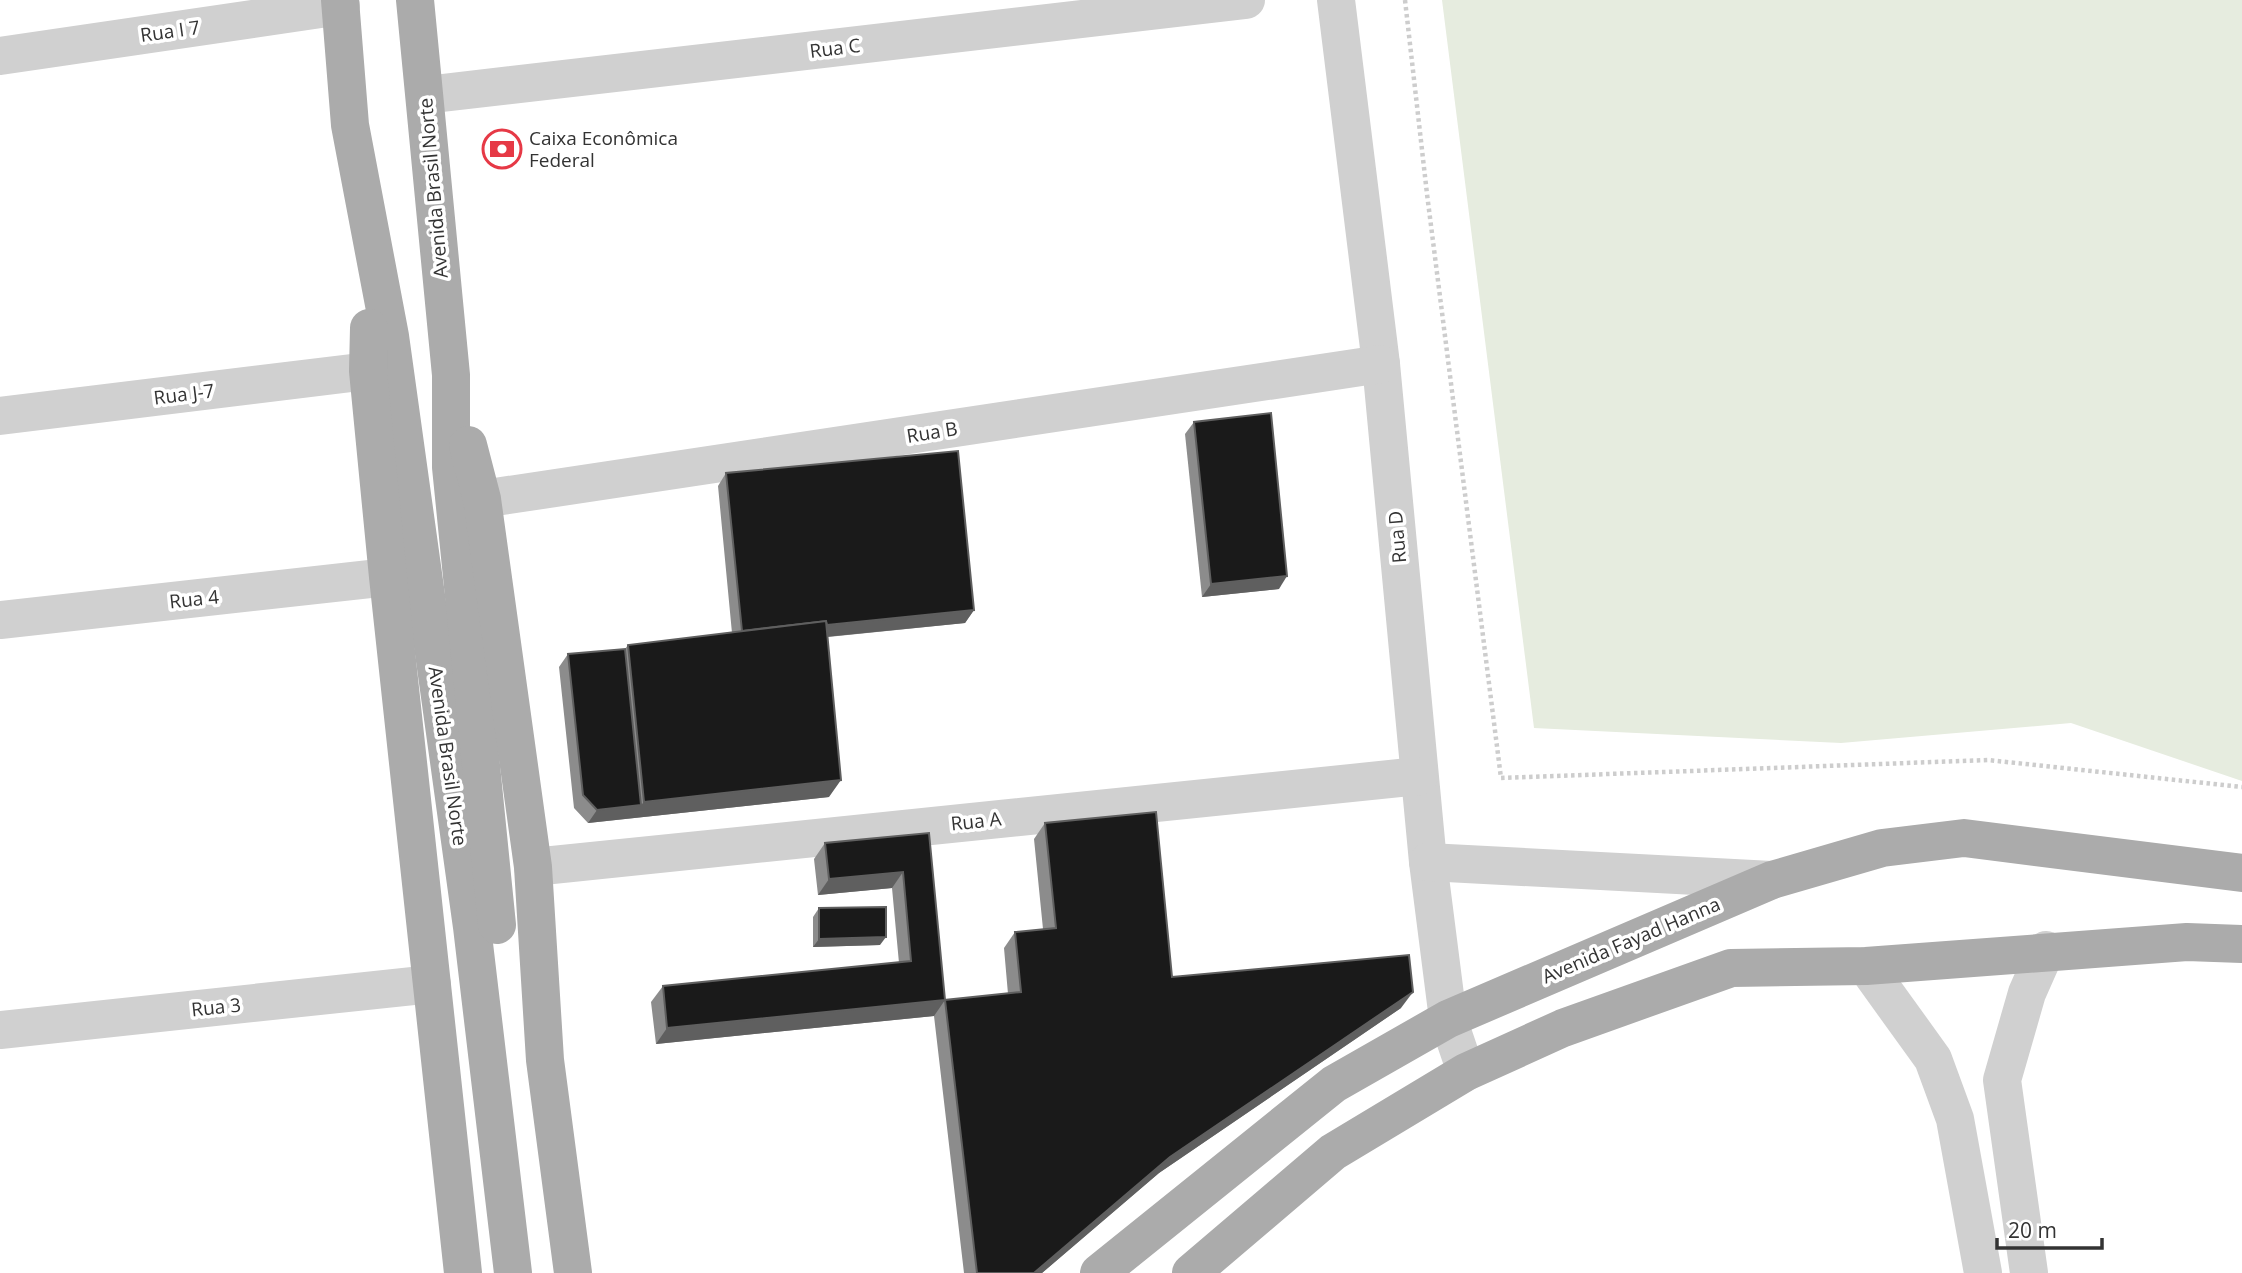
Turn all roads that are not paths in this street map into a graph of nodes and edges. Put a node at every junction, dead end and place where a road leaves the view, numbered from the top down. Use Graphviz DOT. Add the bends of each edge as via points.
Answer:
graph roads {
  1 [pos="415,0"];
  2 [pos="1246,0"];
  3 [pos="1336,0"];
  4 [pos="340,3"];
  5 [pos="0,56"];
  6 [pos="425,95"];
  7 [pos="370,242"];
  8 [pos="1381,364"];
  9 [pos="368,371"];
  10 [pos="451,375"];
  11 [pos="0,416"];
  12 [pos="482,499"];
  13 [pos="388,577"];
  14 [pos="0,620"];
  15 [pos="1419,776"];
  16 [pos="1428,862"];
  17 [pos="533,867"];
  18 [pos="2242,873"];
  19 [pos="1772,880"];
  20 [pos="2242,944"];
  21 [pos="2046,950"];
  22 [pos="1866,966"];
  23 [pos="432,984"];
  24 [pos="1448,1019"];
  25 [pos="0,1030"];
  26 [pos="1466,1072"];
  27 [pos="463,1273"];
  28 [pos="513,1273"];
  29 [pos="539,1273"];
  30 [pos="573,1273"];
  31 [pos="1100,1273"];
  32 [pos="1191,1273"];
  33 [pos="1983,1273"];
  34 [pos="2029,1273"];
  1 -- 6 [label="main road, Avenida Brasil Norte"];
  2 -- 6 [label="street, Rua C"];
  3 -- 8 [label="street, Rua D"];
  4 -- 5 [label="street, Rua I 7"];
  4 -- 7 [label="main road, Avenida Brasil Norte" via="350,125"];
  6 -- 10 [label="main road, Avenida Brasil Norte"];
  7 -- 9 [label="main road, Avenida Brasil Norte"];
  7 -- 28 [label="main road, Avenida Brasil Norte" via="390,337 472,927"];
  8 -- 12 [label="street, Rua B"];
  8 -- 15 [label="street, Rua D"];
  9 -- 11 [label="street, Rua J-7"];
  9 -- 13 [label="main road, Avenida Brasil Norte"];
  10 -- 12 [label="main road, Avenida Brasil Norte"];
  10 -- 29 [label="main road, Avenida Brasil Norte" via="451,467 494,903"];
  12 -- 17 [label="main road, Avenida Brasil Norte"];
  13 -- 14 [label="street, Rua 4"];
  13 -- 23 [label="main road, Avenida Brasil Norte"];
  15 -- 16 [label="street, Rua D"];
  15 -- 17 [label="street, Rua A"];
  16 -- 19 [label="street"];
  16 -- 24 [label="street, Rua D"];
  17 -- 30 [label="main road, Avenida Brasil Norte" via="545,1060"];
  18 -- 19 [label="main road, Avenida Fayad Hanna" via="1964,838 1882,848"];
  19 -- 24 [label="main road, Avenida Fayad Hanna"];
  20 -- 21 [label="main road" via="2187,942"];
  21 -- 22 [label="main road"];
  21 -- 34 [label="street" via="2027,993 2002,1080"];
  22 -- 26 [label="main road" via="1731,968 1563,1028"];
  22 -- 33 [label="street" via="1933,1059 1955,1119"];
  23 -- 25 [label="street, Rua 3"];
  23 -- 27 [label="main road, Avenida Brasil Norte"];
  24 -- 26 [label="street, Rua D"];
  24 -- 31 [label="main road, Avenida Fayad Hanna" via="1334,1084"];
  26 -- 32 [label="main road" via="1333,1152"];
}
